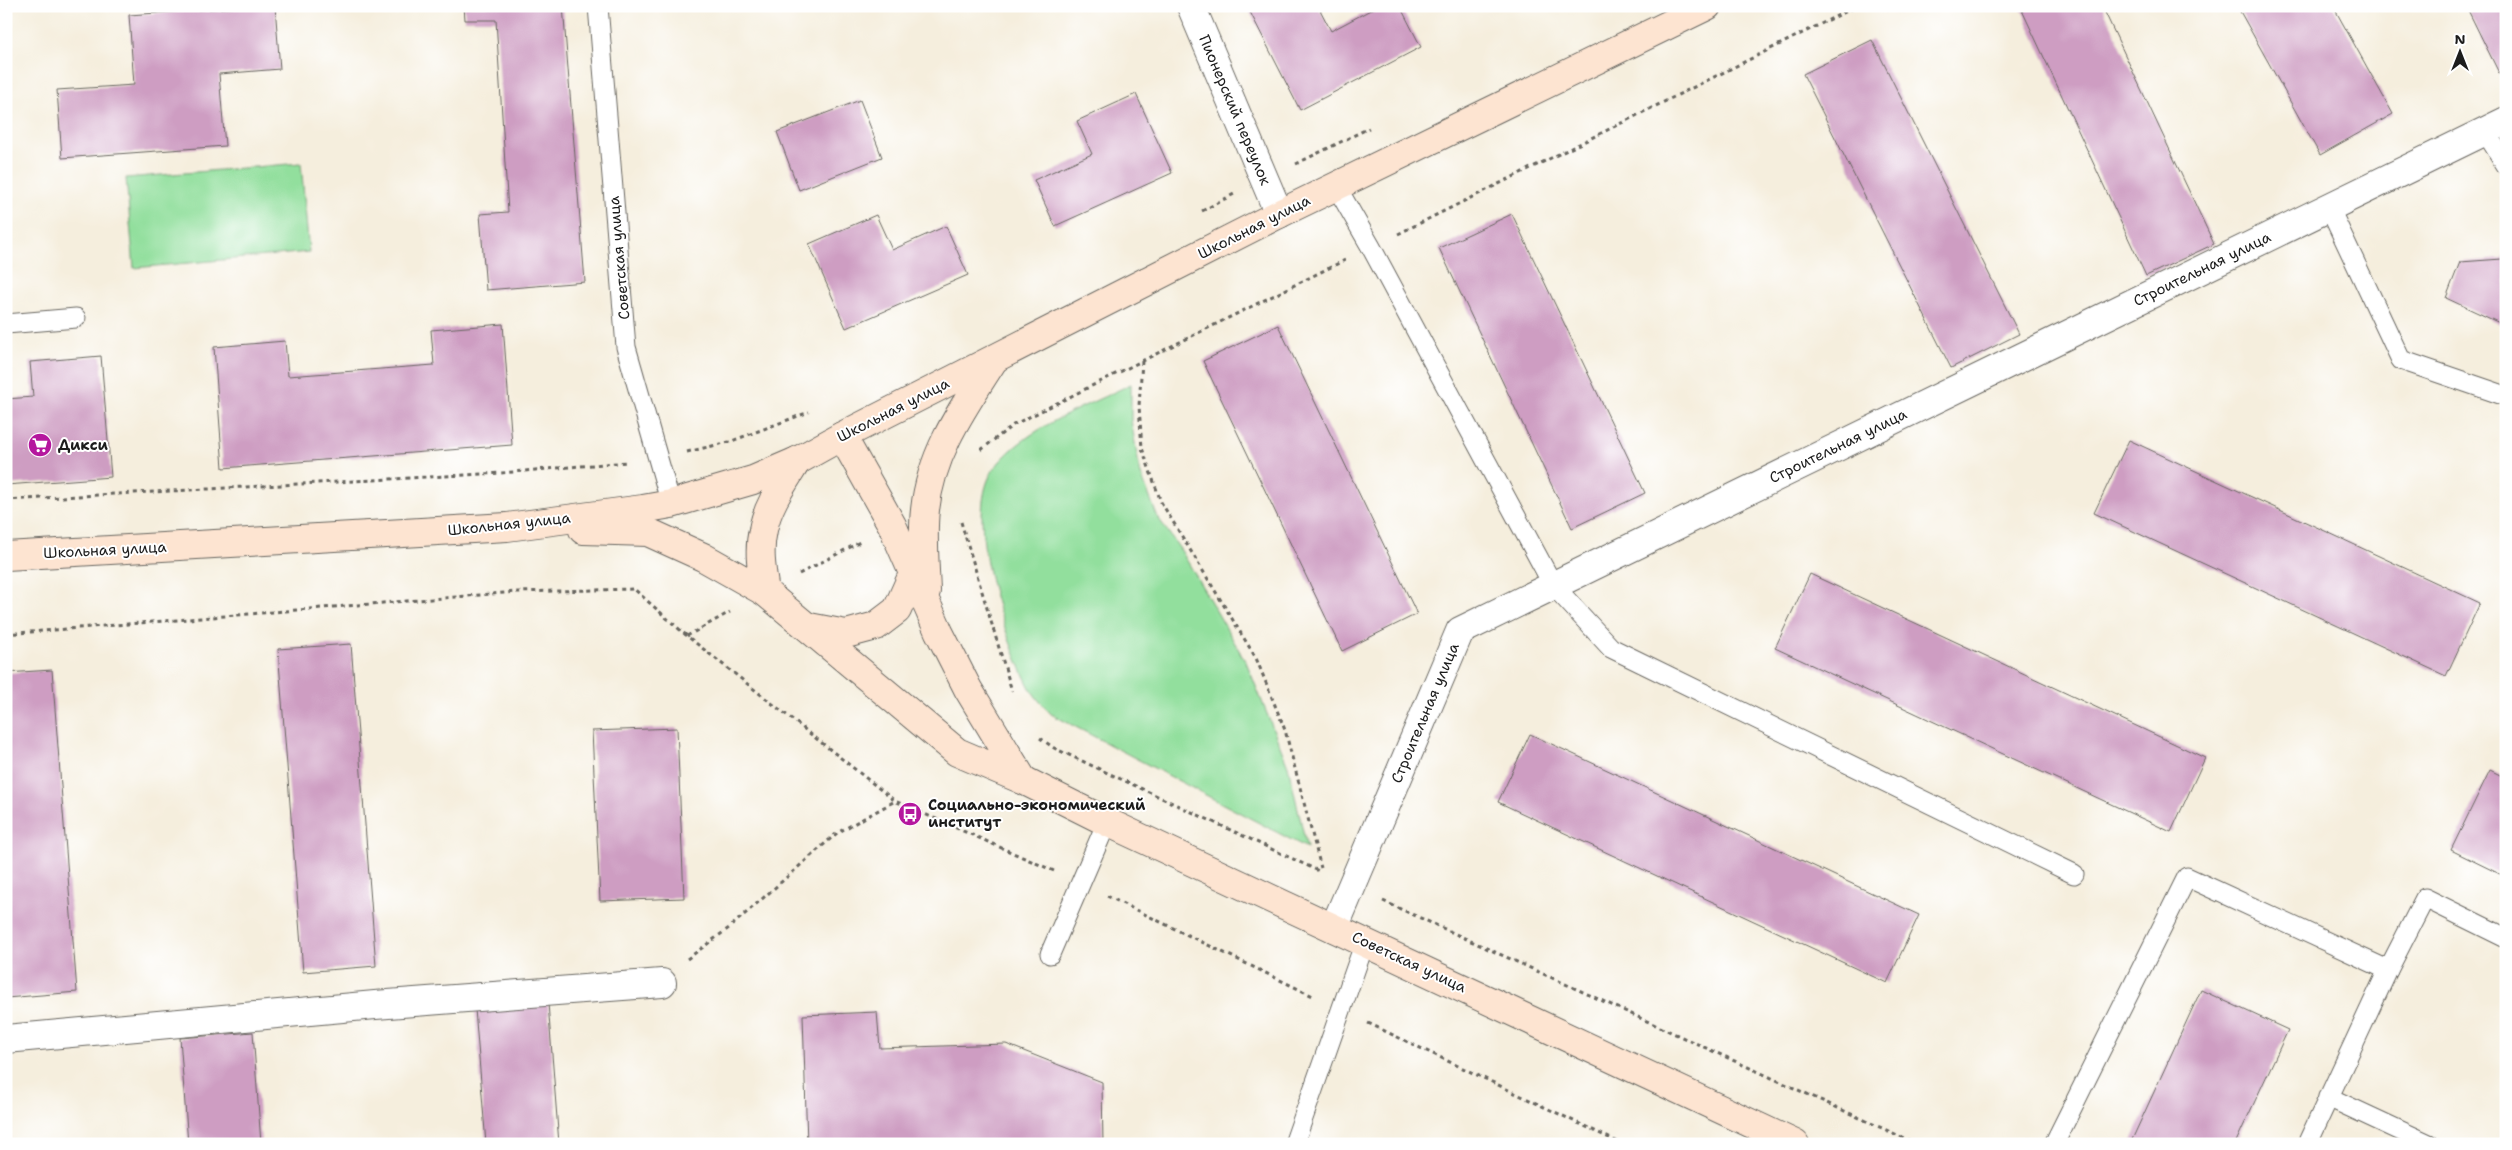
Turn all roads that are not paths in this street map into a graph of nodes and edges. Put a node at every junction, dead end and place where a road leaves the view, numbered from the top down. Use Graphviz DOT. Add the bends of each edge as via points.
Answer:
graph roads {
  1 [pos="598,6"];
  2 [pos="1191,6"];
  3 [pos="1707,6"];
  4 [pos="2495,126"];
  5 [pos="2506,165"];
  6 [pos="1336,186"];
  7 [pos="2329,207"];
  8 [pos="1279,214"];
  9 [pos="76,318"];
  10 [pos="6,324"];
  11 [pos="994,359"];
  12 [pos="2506,396"];
  13 [pos="842,436"];
  14 [pos="797,461"];
  15 [pos="671,504"];
  16 [pos="507,527"];
  17 [pos="6,556"];
  18 [pos="913,574"];
  19 [pos="1553,585"];
  20 [pos="765,592"];
  21 [pos="926,602"];
  22 [pos="805,626"];
  23 [pos="1023,780"];
  24 [pos="1107,822"];
  25 [pos="2074,874"];
  26 [pos="1334,928"];
  27 [pos="2506,938"];
  28 [pos="1365,942"];
  29 [pos="1050,954"];
  30 [pos="2388,970"];
  31 [pos="662,983"];
  32 [pos="6,1039"];
  33 [pos="2328,1097"];
  34 [pos="1294,1144"];
  35 [pos="1795,1144"];
  36 [pos="2054,1144"];
  37 [pos="2307,1144"];
  38 [pos="2429,1144"];
  1 -- 15 [label="lane, Советская улица" via="626,347"];
  2 -- 8 [label="street, Пионерский переулок"];
  3 -- 6 [label="main road, Школьная улица"];
  4 -- 5 [label="lane"];
  4 -- 7 [label="street, Строительная улица"];
  6 -- 8 [label="main road, Школьная улица"];
  6 -- 19 [label="lane"];
  7 -- 12 [label="lane" via="2401,360"];
  7 -- 19 [label="street, Строительная улица"];
  8 -- 11 [label="main road, Школьная улица"];
  9 -- 10 [label="lane"];
  11 -- 13 [label="main road, Школьная улица"];
  11 -- 21 [label="main road" via="952,424 934,466 925,510"];
  13 -- 14 [label="main road, Школьная улица"];
  13 -- 18 [label="main road" via="892,525"];
  14 -- 15 [label="main road, Школьная улица" via="753,480"];
  14 -- 20 [label="main road" via="776,496 762,530"];
  15 -- 16 [label="main road, Школьная улица"];
  16 -- 17 [label="main road, Школьная улица"];
  16 -- 20 [label="main road, Советская улица" via="648,532 703,557"];
  18 -- 21 [label="main road"];
  18 -- 22 [label="main road" via="898,610 876,626 846,634"];
  19 -- 25 [label="lane" via="1611,648"];
  19 -- 26 [label="street, Строительная улица" via="1460,631"];
  20 -- 22 [label="main road, Советская улица"];
  21 -- 23 [label="main road" via="968,689"];
  22 -- 23 [label="main road, Советская улица" via="957,752"];
  23 -- 24 [label="main road, Советская улица"];
  24 -- 26 [label="main road, Советская улица"];
  24 -- 29 [label="lane"];
  26 -- 28 [label="main road, Советская улица"];
  27 -- 30 [label="lane" via="2425,898"];
  28 -- 34 [label="lane"];
  28 -- 35 [label="main road, Советская улица"];
  30 -- 33 [label="lane"];
  30 -- 36 [label="lane" via="2187,877"];
  31 -- 32 [label="street" via="385,1004"];
  33 -- 37 [label="lane"];
  33 -- 38 [label="lane"];
}
